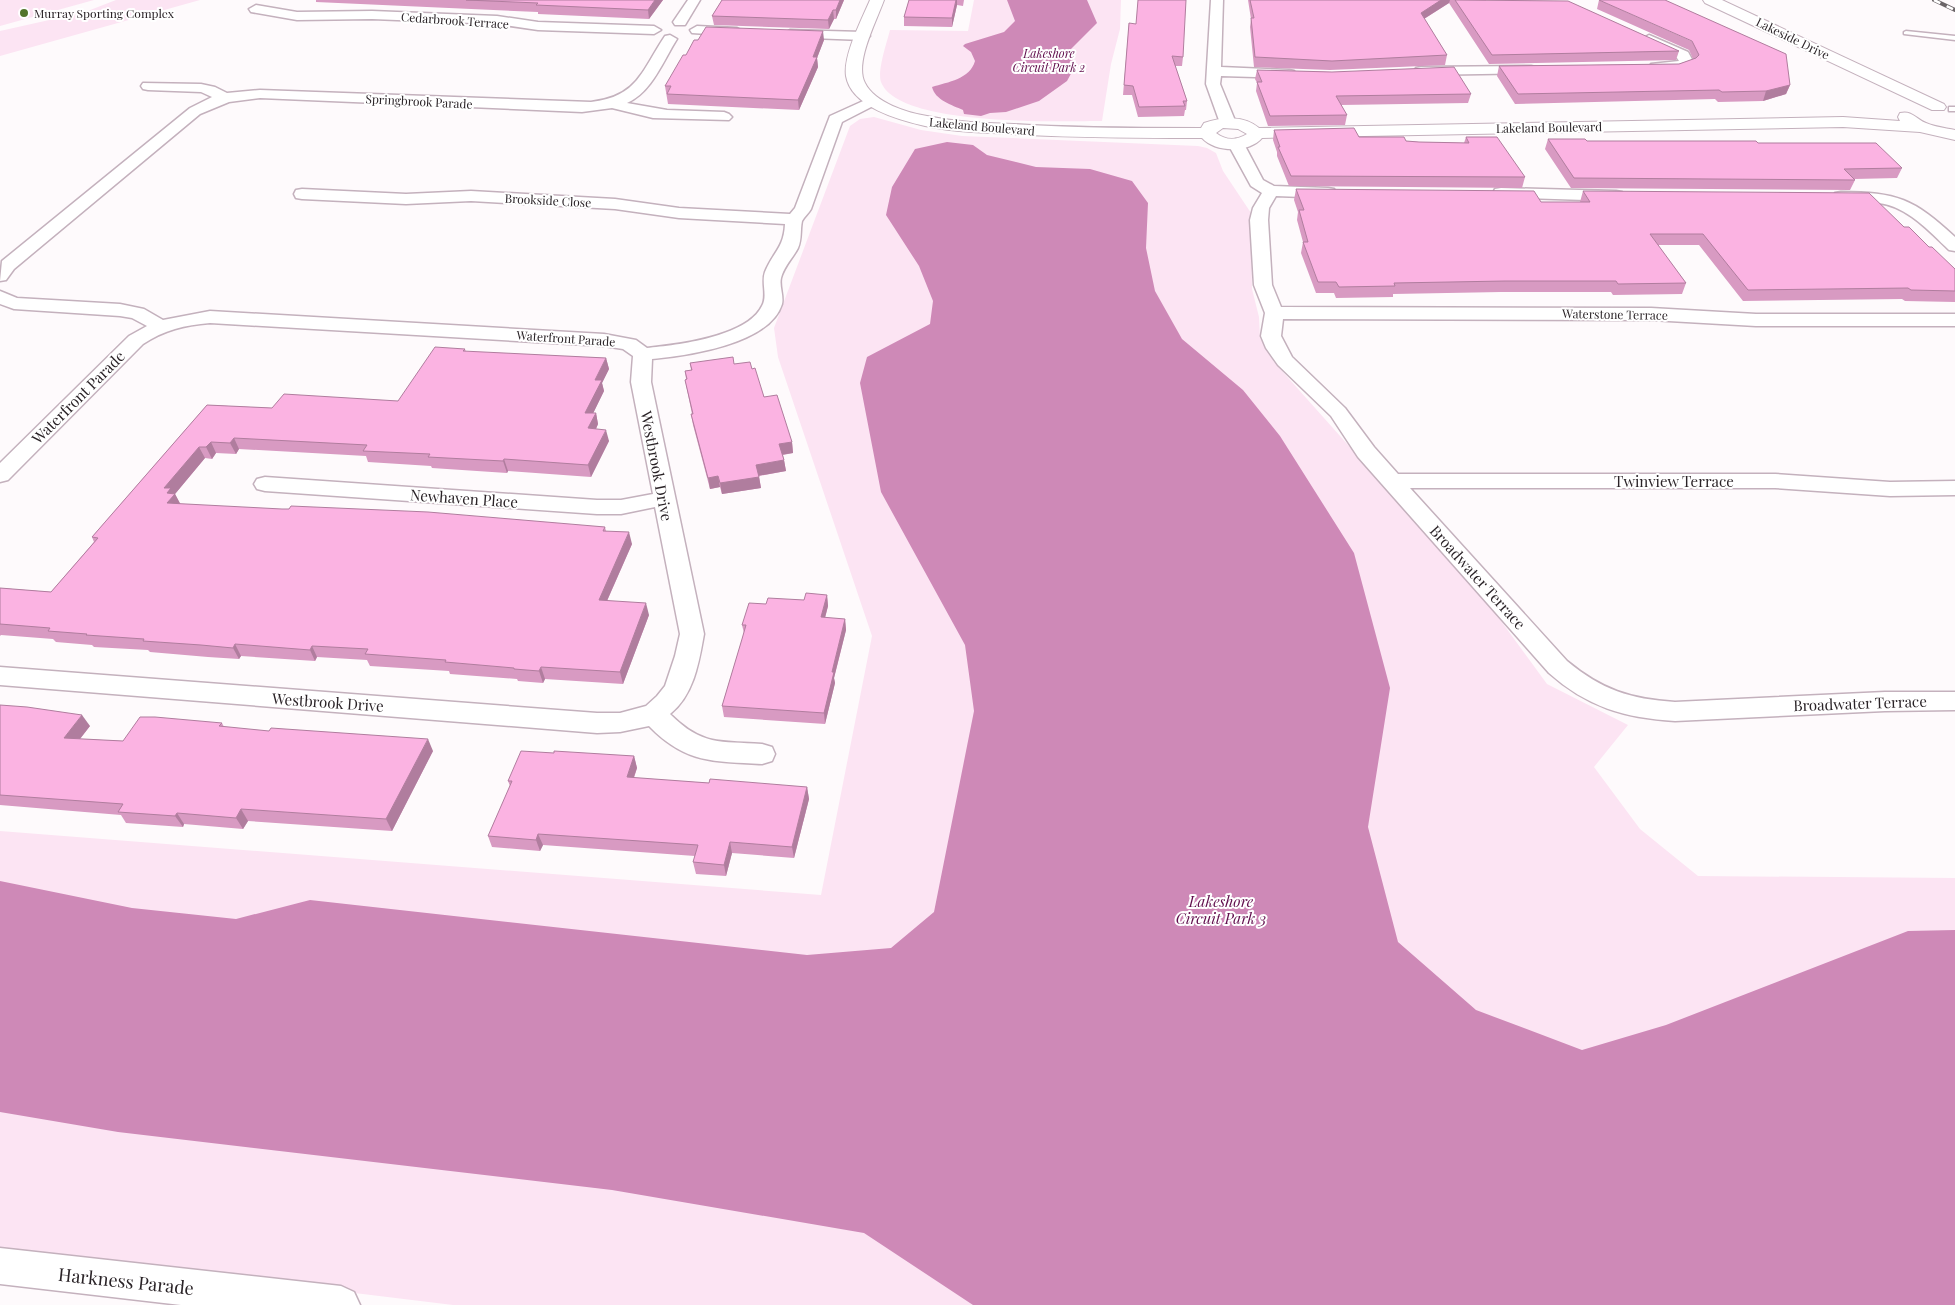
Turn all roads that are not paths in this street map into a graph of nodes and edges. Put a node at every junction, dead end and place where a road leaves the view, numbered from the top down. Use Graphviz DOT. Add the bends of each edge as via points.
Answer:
graph roads {
  1 [pos="694,0"];
  2 [pos="877,0"];
  3 [pos="1217,0"];
  4 [pos="1710,0"];
  5 [pos="256,9"];
  6 [pos="680,22"];
  7 [pos="654,30"];
  8 [pos="697,30"];
  9 [pos="746,32"];
  10 [pos="775,33"];
  11 [pos="1906,33"];
  12 [pos="1640,35"];
  13 [pos="863,36"];
  14 [pos="670,38"];
  15 [pos="1955,38"];
  16 [pos="1646,68"];
  17 [pos="1549,70"];
  18 [pos="1215,71"];
  19 [pos="1405,72"];
  20 [pos="1301,75"];
  21 [pos="1876,78"];
  22 [pos="148,86"];
  23 [pos="224,98"];
  24 [pos="872,101"];
  25 [pos="613,103"];
  26 [pos="1950,108"];
  27 [pos="1905,113"];
  28 [pos="724,117"];
  29 [pos="1843,122"];
  30 [pos="1228,123"];
  31 [pos="1920,127"];
  32 [pos="1206,133"];
  33 [pos="1255,133"];
  34 [pos="1951,135"];
  35 [pos="1236,144"];
  36 [pos="1271,191"];
  37 [pos="1339,193"];
  38 [pos="1489,193"];
  39 [pos="302,194"];
  40 [pos="1628,196"];
  41 [pos="1821,197"];
  42 [pos="794,219"];
  43 [pos="1955,246"];
  44 [pos="0,276"];
  45 [pos="0,297"];
  46 [pos="1274,313"];
  47 [pos="1955,320"];
  48 [pos="161,326"];
  49 [pos="642,354"];
  50 [pos="2,471"];
  51 [pos="1393,481"];
  52 [pos="265,484"];
  53 [pos="1955,488"];
  54 [pos="664,499"];
  55 [pos="0,676"];
  56 [pos="1955,701"];
  57 [pos="654,714"];
  58 [pos="762,754"];
  59 [pos="0,1266"];
  60 [pos="342,1305"];
  1 -- 6 [label="street"];
  2 -- 13 [label="street, Lakeland Boulevard"];
  3 -- 18 [label="street"];
  4 -- 21 [label="street, Lakeside Drive"];
  5 -- 7 [label="street, Cedarbrook Terrace" via="297,16 391,16"];
  6 -- 7 [label="street"];
  6 -- 8 [label="street" via="695,26"];
  7 -- 14 [label="street" via="659,37"];
  8 -- 9 [label="street"];
  8 -- 14 [label="street" via="691,35"];
  10 -- 13 [label="street"];
  11 -- 15 [label="lane"];
  12 -- 16 [label="street" via="1684,55 1687,63 1676,67"];
  13 -- 24 [label="street, Lakeland Boulevard" via="854,77 858,87"];
  14 -- 25 [label="street, Springbrook Parade" via="640,88 625,100"];
  17 -- 19 [label="street"];
  18 -- 20 [label="street"];
  18 -- 30 [label="street" via="1214,84"];
  21 -- 26 [label="street, Lakeside Drive"];
  21 -- 27 [label="street, Lakeside Drive"];
  22 -- 23 [label="street, Springbrook Parade" via="201,88"];
  23 -- 25 [label="street, Springbrook Parade" via="260,94 573,108"];
  23 -- 44 [label="street, Springbrook Parade" via="195,112 8,265"];
  24 -- 32 [label="street, Lakeland Boulevard" via="906,116 952,126 1092,133"];
  24 -- 42 [label="street" via="835,119 803,209"];
  25 -- 28 [label="street, Springbrook Parade" via="645,113"];
  26 -- 27 [label="street, Lakeland Boulevard" via="1918,106"];
  27 -- 29 [label="street, Lakeland Boulevard"];
  27 -- 31 [label="street, Lakeside Drive" via="1907,119"];
  29 -- 31 [label="street, Lakeland Boulevard"];
  29 -- 33 [label="street, Lakeland Boulevard"];
  30 -- 32 [label="street" via="1210,127"];
  30 -- 33 [label="street" via="1243,125"];
  31 -- 34 [label="street"];
  32 -- 35 [label="street" via="1220,142"];
  33 -- 35 [label="street" via="1253,139"];
  35 -- 36 [label="street" via="1257,183"];
  36 -- 37 [label="street"];
  36 -- 46 [label="street, Broadwater Terrace" via="1261,208 1259,220 1263,285"];
  38 -- 40 [label="street"];
  39 -- 42 [label="street, Brookside Close" via="510,198"];
  41 -- 43 [label="street" via="1892,200 1910,208"];
  42 -- 49 [label="street" via="793,238 772,279 773,305 763,317 728,339"];
  45 -- 48 [label="street" via="14,303 137,313"];
  46 -- 47 [label="street, Waterstone Terrace" via="1651,314 1756,320"];
  46 -- 51 [label="street, Broadwater Terrace" via="1271,336 1285,361 1338,412 1366,452"];
  48 -- 49 [label="street, Waterfront Parade" via="178,320 210,317 594,339 629,344"];
  48 -- 50 [label="street, Waterfront Parade" via="121,353"];
  49 -- 54 [label="street, Westbrook Drive" via="641,382"];
  51 -- 53 [label="street, Twinview Terrace" via="1775,481 1890,489"];
  51 -- 56 [label="street, Broadwater Terrace" via="1558,667 1583,688 1611,700 1658,712 1696,713 1804,705"];
  52 -- 54 [label="street, Newhaven Place" via="597,507 621,507"];
  54 -- 57 [label="street, Westbrook Drive" via="692,634 682,681 670,700"];
  55 -- 57 [label="street, Westbrook Drive" via="597,723 615,724"];
  57 -- 58 [label="street" via="686,743 702,748"];
  59 -- 60 [label="street, Harkness Parade"];
}
